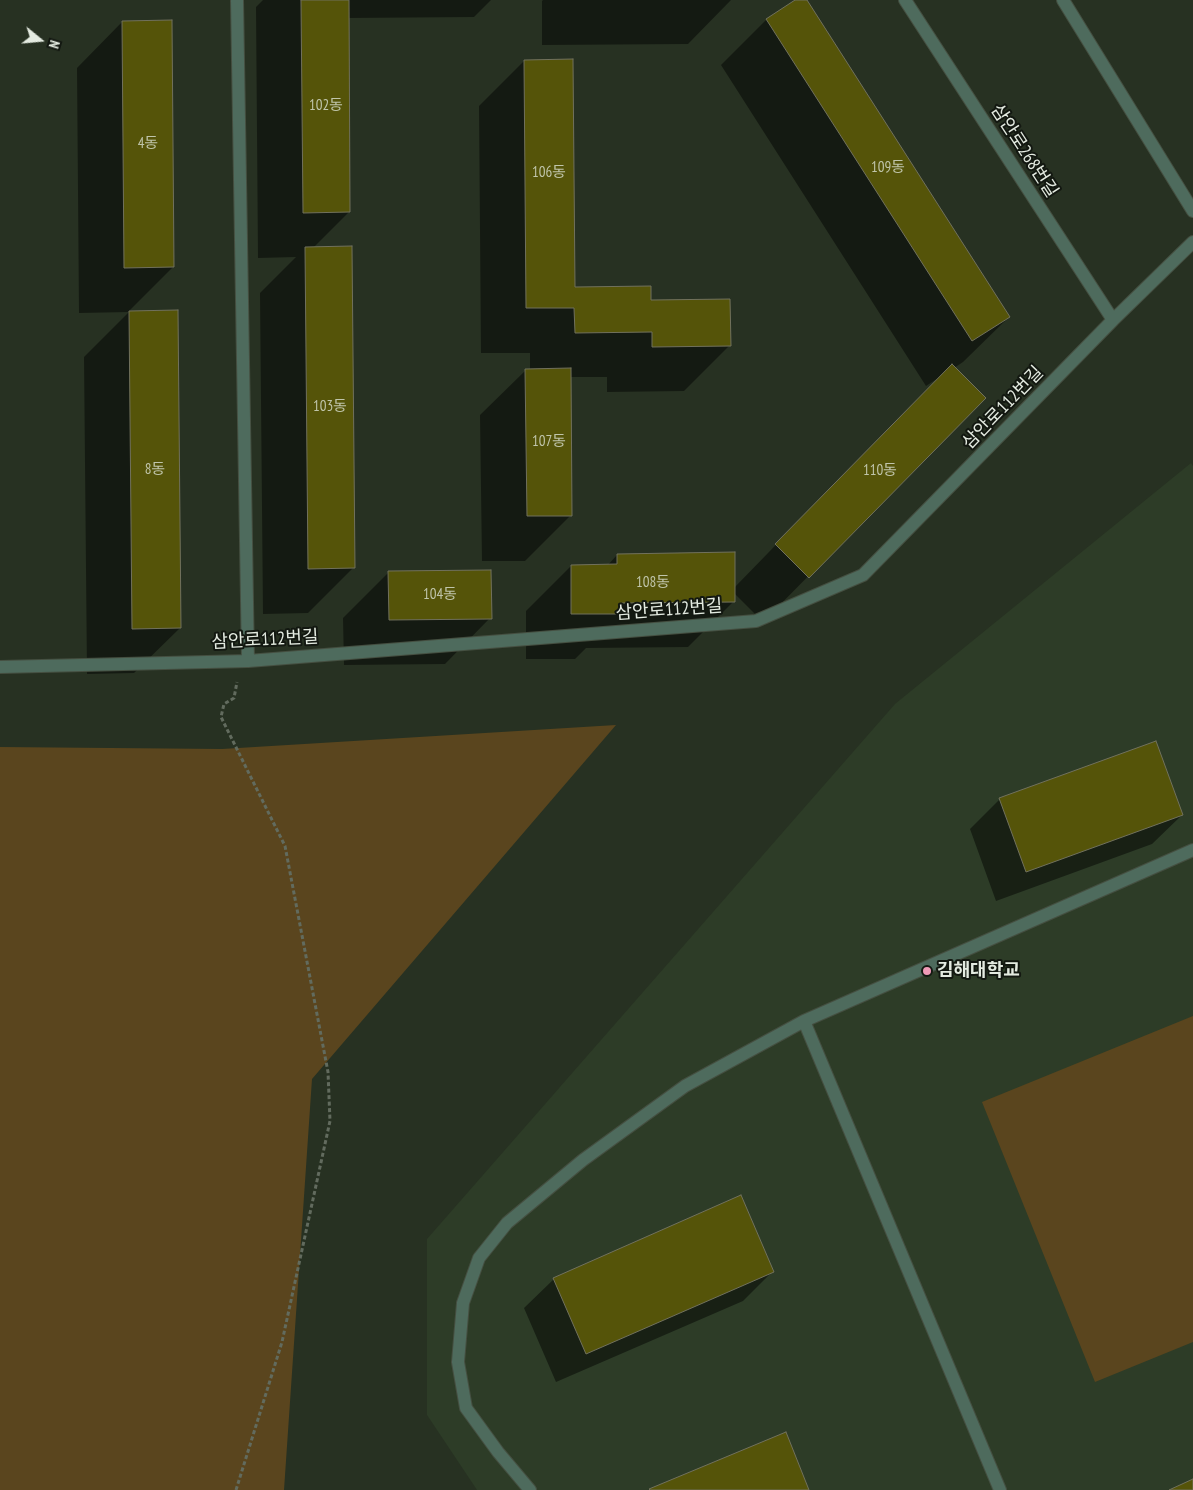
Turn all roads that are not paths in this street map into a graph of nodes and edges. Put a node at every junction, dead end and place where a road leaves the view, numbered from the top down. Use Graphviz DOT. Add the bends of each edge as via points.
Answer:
graph roads {
  1 [pos="236,0"];
  2 [pos="905,0"];
  3 [pos="1063,0"];
  4 [pos="1193,211"];
  5 [pos="1193,242"];
  6 [pos="1113,320"];
  7 [pos="245,661"];
  8 [pos="0,667"];
  9 [pos="1193,850"];
  10 [pos="804,1021"];
  11 [pos="530,1490"];
  12 [pos="1000,1490"];
  1 -- 7 [label="street"];
  2 -- 6 [label="street, 삼안로268번길"];
  3 -- 4 [label="street"];
  5 -- 6 [label="street, 삼안로112번길"];
  6 -- 7 [label="street, 삼안로112번길" via="863,575 756,621"];
  7 -- 8 [label="street, 삼안로112번길"];
  9 -- 10 [label="street"];
  10 -- 11 [label="street" via="685,1086 583,1160 507,1222 479,1258 463,1303 458,1362 466,1408"];
  10 -- 12 [label="street"];
}
